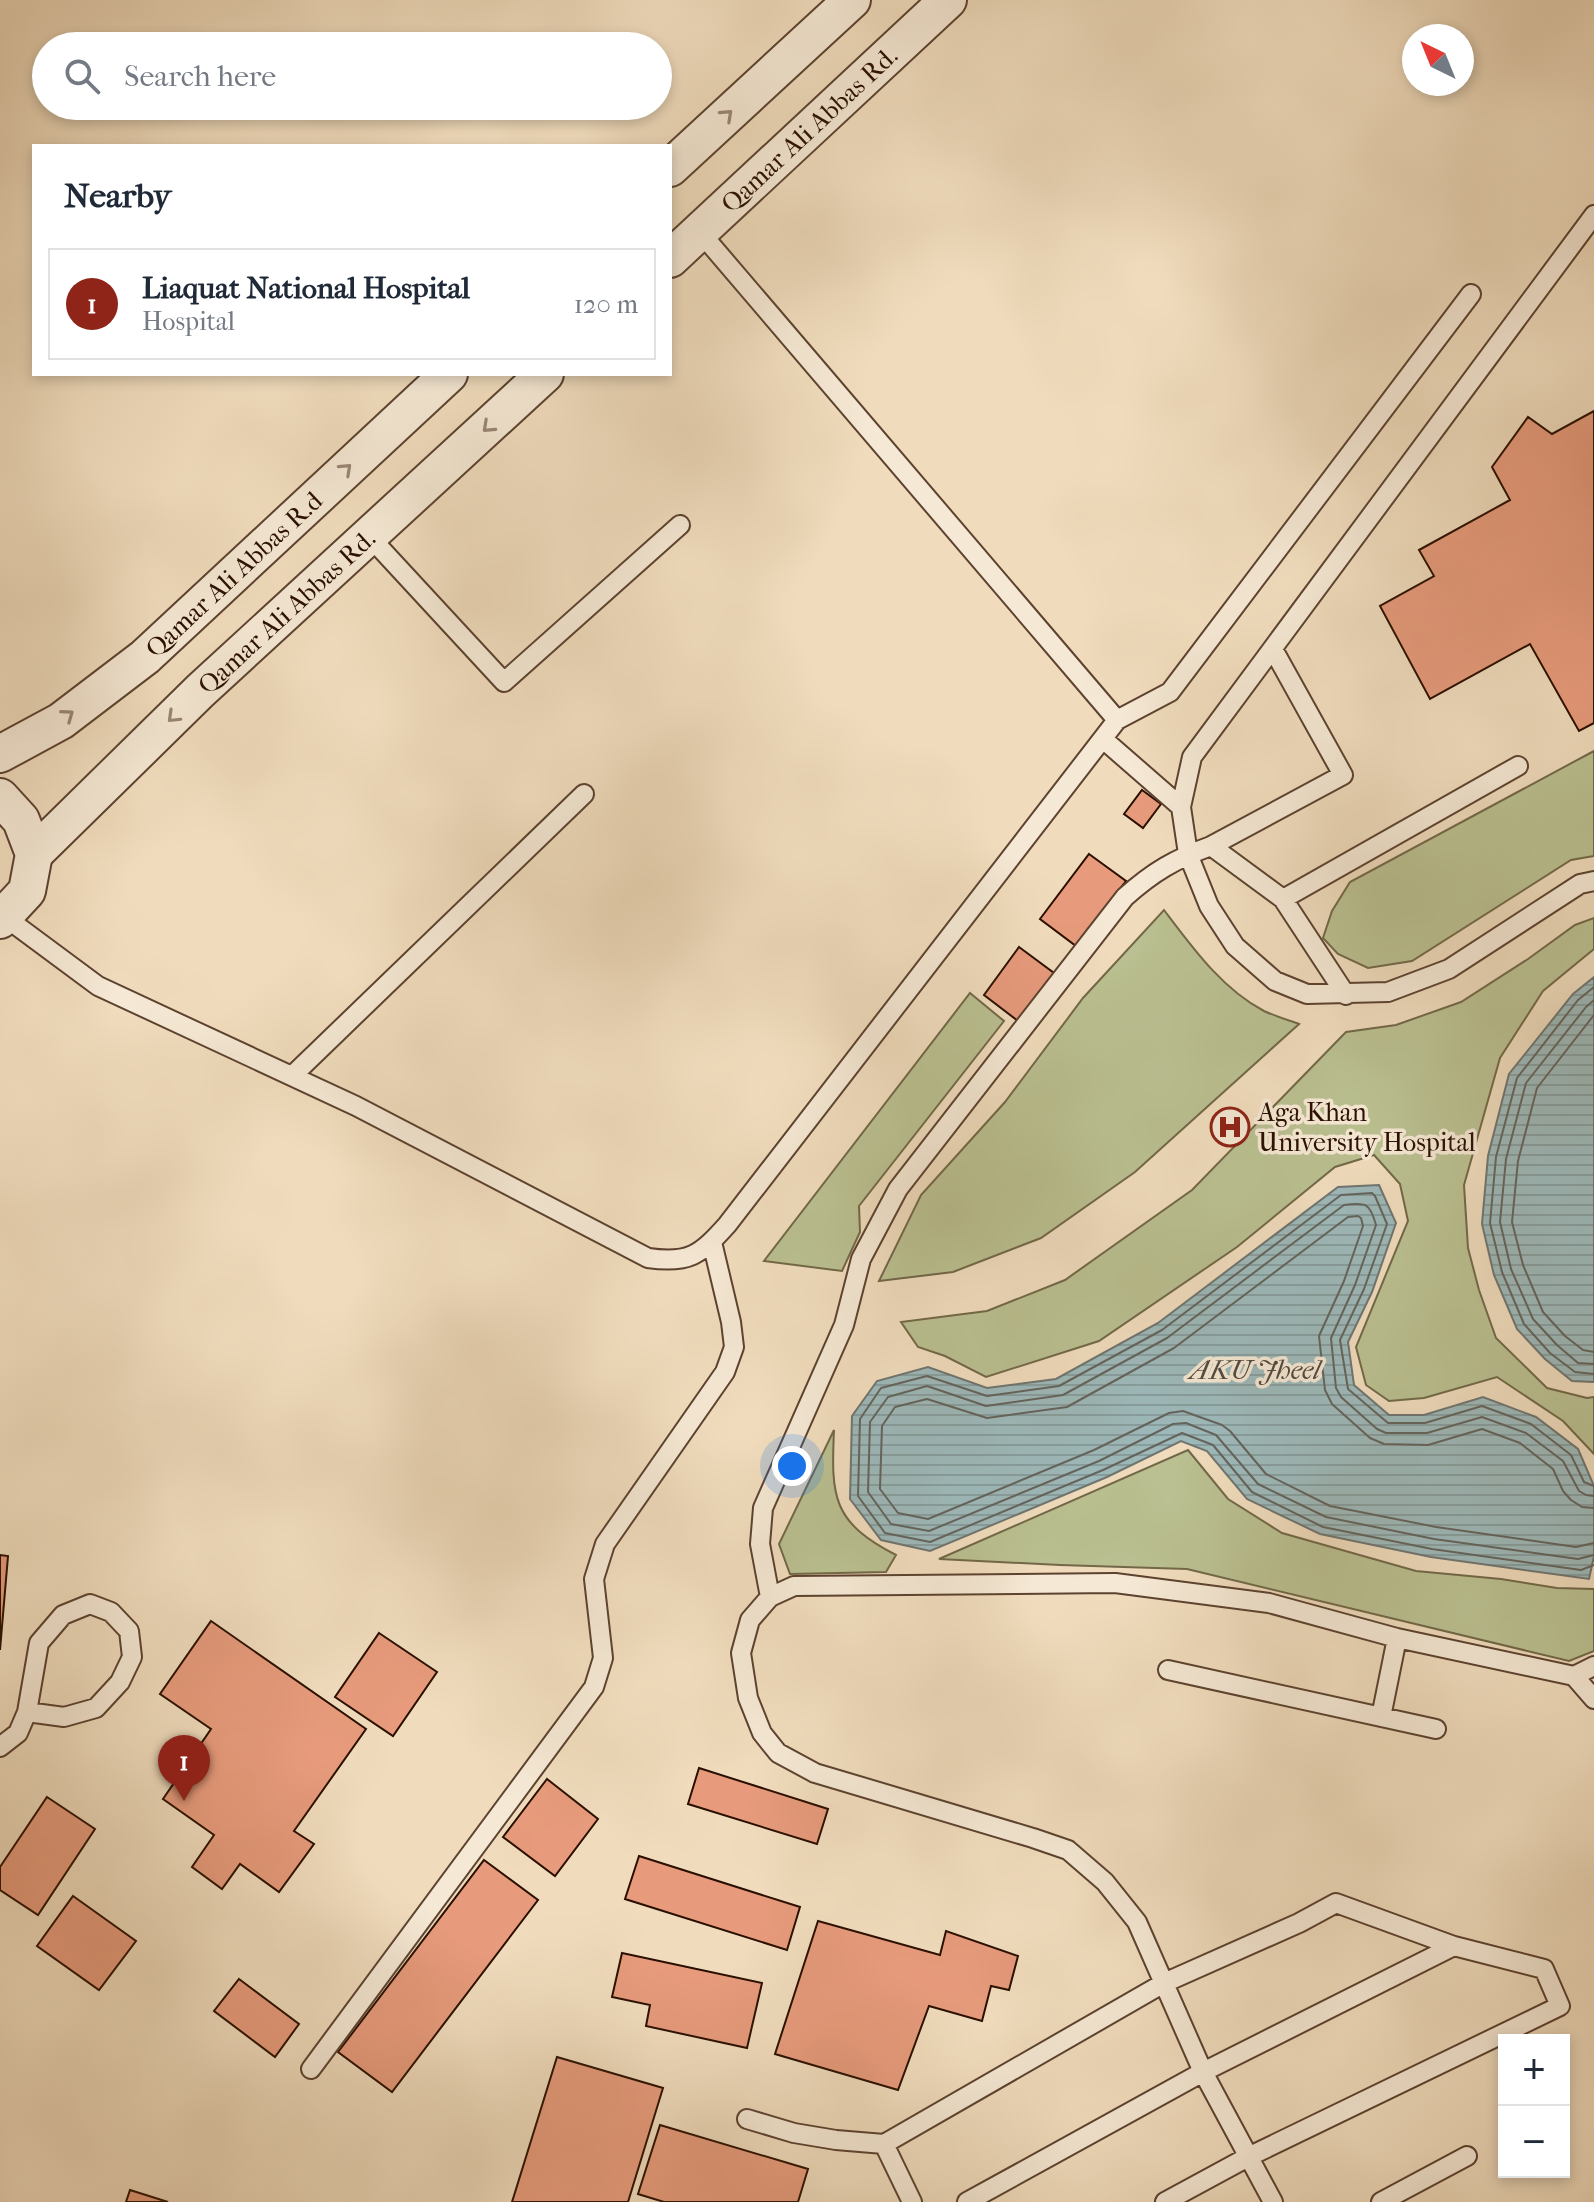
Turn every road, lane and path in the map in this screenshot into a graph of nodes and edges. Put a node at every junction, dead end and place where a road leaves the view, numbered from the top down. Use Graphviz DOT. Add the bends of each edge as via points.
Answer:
graph roads {
  1 [pos="852,0"];
  2 [pos="948,0"];
  3 [pos="672,166"];
  4 [pos="1594,215"];
  5 [pos="700,232"];
  6 [pos="672,257"];
  7 [pos="1471,294"];
  8 [pos="447,376"];
  9 [pos="543,376"];
  10 [pos="680,525"];
  11 [pos="369,536"];
  12 [pos="1273,649"];
  13 [pos="1117,720"];
  14 [pos="1103,739"];
  15 [pos="0,754"];
  16 [pos="1518,766"];
  17 [pos="584,794"];
  18 [pos="0,797"];
  19 [pos="1181,807"];
  20 [pos="1211,846"];
  21 [pos="34,854"];
  22 [pos="1188,854"];
  23 [pos="1594,881"];
  24 [pos="1283,899"];
  25 [pos="2,918"];
  26 [pos="1346,995"];
  27 [pos="292,1076"];
  28 [pos="712,1242"];
  29 [pos="770,1597"];
  30 [pos="1397,1638"];
  31 [pos="1594,1666"];
  32 [pos="1168,1670"];
  33 [pos="1574,1676"];
  34 [pos="1594,1699"];
  35 [pos="27,1712"];
  36 [pos="1381,1717"];
  37 [pos="1436,1729"];
  38 [pos="0,1747"];
  39 [pos="1454,1946"];
  40 [pos="1164,1983"];
  41 [pos="311,2069"];
  42 [pos="1203,2072"];
  43 [pos="747,2119"];
  44 [pos="884,2144"];
  45 [pos="1467,2156"];
  46 [pos="1248,2157"];
  47 [pos="912,2202"];
  48 [pos="967,2202"];
  49 [pos="1165,2202"];
  50 [pos="1273,2202"];
  51 [pos="1381,2202"];
  3 -- 1 [label="street, one-way"];
  2 -- 5 [label="street, Qamar Ali Abbas Rd."];
  4 -- 12 [label="lane"];
  5 -- 6 [label="street, Qamar Ali Abbas Rd."];
  5 -- 13 [label="lane"];
  7 -- 13 [label="lane" via="1170,692"];
  15 -- 8 [label="street, Qamar Ali Abbas R.d, one-way" via="61,721 145,657"];
  9 -- 11 [label="street, Qamar Ali Abbas Rd., one-way"];
  10 -- 11 [label="lane" via="504,682"];
  11 -- 21 [label="street, Qamar Ali Abbas Rd., one-way"];
  12 -- 19 [label="lane" via="1192,757"];
  12 -- 20 [label="lane" via="1343,775"];
  13 -- 14 [label="lane"];
  14 -- 19 [label="lane"];
  14 -- 28 [label="lane"];
  16 -- 24 [label="lane"];
  17 -- 27 [label="lane"];
  18 -- 21 [label="street" via="21,820"];
  19 -- 22 [label="lane"];
  20 -- 22 [label="lane"];
  20 -- 24 [label="lane"];
  21 -- 25 [label="street" via="27,891"];
  22 -- 26 [label="lane" via="1209,906 1235,946 1275,981 1307,994"];
  22 -- 29 [label="lane" via="1153,873 1125,897 898,1189 861,1259 844,1325 763,1508 760,1544"];
  23 -- 26 [label="lane" via="1580,884 1449,969 1388,992"];
  24 -- 26 [label="lane"];
  25 -- 27 [label="lane" via="98,986"];
  27 -- 28 [label="lane" via="648,1258 672,1262 693,1256"];
  28 -- 41 [label="lane" via="734,1347 725,1372 605,1544 594,1579 603,1658 594,1687"];
  29 -- 30 [label="lane" via="794,1586 1115,1583 1269,1603"];
  29 -- 40 [label="lane" via="750,1620 741,1653 748,1698 762,1733 778,1753 815,1773 1068,1850 1105,1882 1137,1922"];
  30 -- 33 [label="lane"];
  30 -- 36 [label="lane"];
  31 -- 33 [label="lane"];
  32 -- 36 [label="lane"];
  33 -- 34 [label="lane"];
  35 -- 35 [label="lane" via="39,1643 63,1615 90,1604 111,1612 129,1631 132,1657 120,1682 96,1708 64,1717"];
  35 -- 38 [label="lane" via="18,1733"];
  36 -- 37 [label="lane"];
  39 -- 40 [label="lane" via="1336,1903"];
  39 -- 42 [label="lane"];
  39 -- 46 [label="lane" via="1544,1969 1560,2006"];
  40 -- 42 [label="lane"];
  40 -- 44 [label="lane"];
  42 -- 46 [label="lane"];
  42 -- 48 [label="lane"];
  43 -- 44 [label="lane" via="794,2133"];
  44 -- 47 [label="lane"];
  45 -- 51 [label="lane"];
  46 -- 49 [label="lane"];
  46 -- 50 [label="lane"];
}
